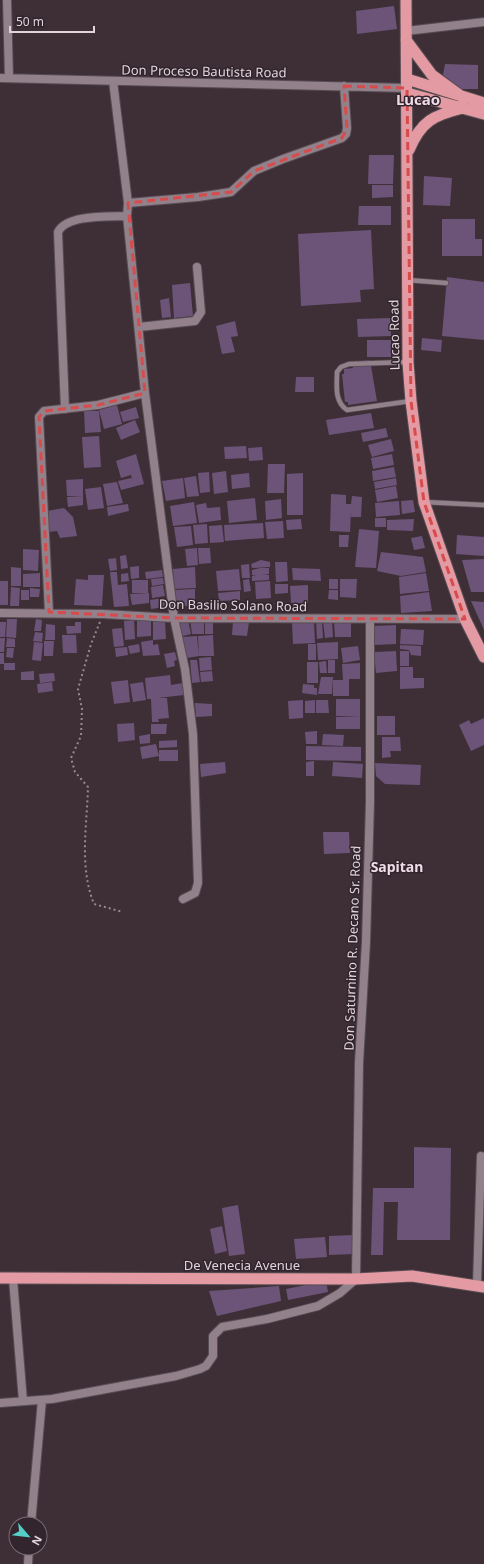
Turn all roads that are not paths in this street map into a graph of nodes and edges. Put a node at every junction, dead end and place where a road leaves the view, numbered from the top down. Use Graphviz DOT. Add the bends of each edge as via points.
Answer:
graph roads {
  1 [pos="7,0"];
  2 [pos="406,0"];
  3 [pos="484,22"];
  4 [pos="406,36"];
  5 [pos="0,78"];
  6 [pos="9,78"];
  7 [pos="113,81"];
  8 [pos="344,86"];
  9 [pos="407,87"];
  10 [pos="464,103"];
  11 [pos="484,103"];
  12 [pos="484,114"];
  13 [pos="406,156"];
  14 [pos="128,203"];
  15 [pos="128,216"];
  16 [pos="197,267"];
  17 [pos="408,280"];
  18 [pos="446,283"];
  19 [pos="139,328"];
  20 [pos="408,362"];
  21 [pos="146,394"];
  22 [pos="411,401"];
  23 [pos="65,409"];
  24 [pos="424,502"];
  25 [pos="484,505"];
  26 [pos="49,612"];
  27 [pos="0,613"];
  28 [pos="174,618"];
  29 [pos="370,618"];
  30 [pos="465,619"];
  31 [pos="484,657"];
  32 [pos="183,899"];
  33 [pos="481,1156"];
  34 [pos="0,1278"];
  35 [pos="13,1279"];
  36 [pos="356,1279"];
  37 [pos="481,1286"];
  38 [pos="42,1400"];
  39 [pos="23,1401"];
  40 [pos="0,1403"];
  41 [pos="32,1516"];
  1 -- 6 [label="street"];
  2 -- 4 [label="highway, Lucao Road"];
  3 -- 4 [label="street"];
  4 -- 9 [label="highway, Lucao Road"];
  4 -- 10 [label="highway" via="432,75"];
  5 -- 6 [label="street, Don Proceso Bautista Road"];
  6 -- 7 [label="street, Don Proceso Bautista Road"];
  7 -- 8 [label="street, Don Proceso Bautista Road"];
  7 -- 14 [label="street"];
  8 -- 9 [label="street, Don Proceso Bautista Road"];
  8 -- 14 [label="street" via="347,128 342,138 254,171 231,192"];
  9 -- 10 [label="highway"];
  9 -- 13 [label="highway, Lucao Road"];
  10 -- 11 [label="highway"];
  10 -- 12 [label="highway"];
  10 -- 13 [label="highway" via="429,119 417,132"];
  13 -- 17 [label="highway, Lucao Road"];
  14 -- 15 [label="street"];
  15 -- 19 [label="street"];
  15 -- 23 [label="street" via="69,222 58,232"];
  16 -- 19 [label="street" via="201,312 199,318 195,321"];
  17 -- 18 [label="lane"];
  17 -- 20 [label="highway, Lucao Road"];
  19 -- 21 [label="street"];
  20 -- 22 [label="highway, Lucao Road"];
  20 -- 22 [label="lane" via="349,364 341,367 337,372 337,399 347,410"];
  21 -- 23 [label="street"];
  21 -- 28 [label="street"];
  22 -- 24 [label="highway, Lucao Road"];
  23 -- 26 [label="street" via="44,411 39,417"];
  24 -- 25 [label="lane"];
  24 -- 30 [label="highway, Lucao Road"];
  26 -- 27 [label="street, Don Basilio Solano Road"];
  26 -- 28 [label="street, Don Basilio Solano Road"];
  28 -- 29 [label="street, Don Basilio Solano Road"];
  28 -- 32 [label="street" via="185,669 193,734 198,857 197,890 190,897"];
  29 -- 30 [label="street, Don Basilio Solano Road"];
  29 -- 36 [label="street, Don Saturnino R. Decano Sr. Road" via="370,802 359,1063"];
  30 -- 31 [label="highway, Lucao Road"];
  33 -- 37 [label="street"];
  34 -- 35 [label="highway, De Venecia Avenue"];
  35 -- 36 [label="highway, De Venecia Avenue"];
  35 -- 39 [label="street"];
  36 -- 37 [label="highway, De Venecia Avenue" via="412,1276"];
  36 -- 38 [label="street" via="340,1293 318,1306 222,1327 213,1336 210,1361 200,1369 176,1376"];
  38 -- 39 [label="street"];
  38 -- 41 [label="street"];
  39 -- 40 [label="street"];
}
